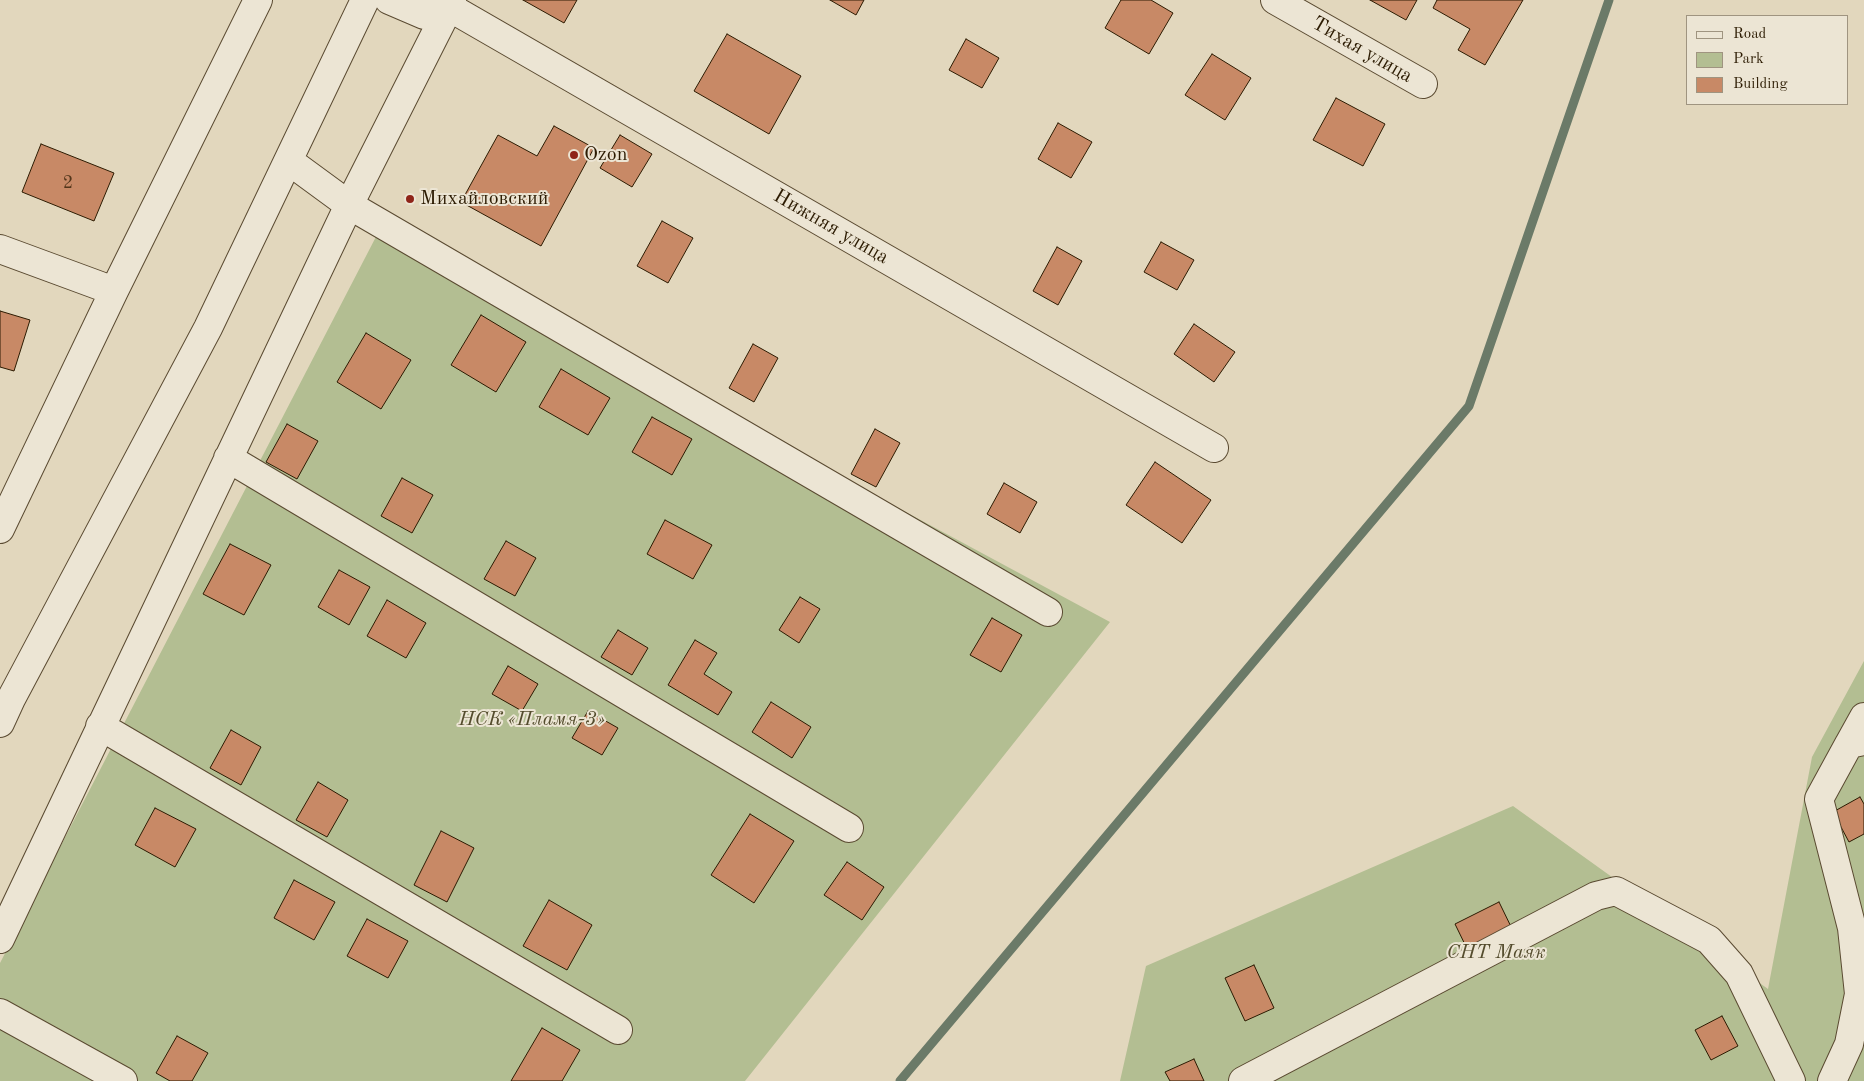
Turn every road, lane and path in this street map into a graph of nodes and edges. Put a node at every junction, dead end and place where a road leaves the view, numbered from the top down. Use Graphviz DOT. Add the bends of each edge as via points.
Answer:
graph roads {
  1 [pos="258,0"];
  2 [pos="365,0"];
  3 [pos="389,0"];
  4 [pos="1275,0"];
  5 [pos="450,3"];
  6 [pos="1423,84"];
  7 [pos="289,161"];
  8 [pos="349,205"];
  9 [pos="0,249"];
  10 [pos="114,291"];
  11 [pos="1214,448"];
  12 [pos="228,458"];
  13 [pos="0,529"];
  14 [pos="1048,612"];
  15 [pos="4,706"];
  16 [pos="1864,717"];
  17 [pos="100,726"];
  18 [pos="1857,742"];
  19 [pos="849,828"];
  20 [pos="0,939"];
  21 [pos="0,1013"];
  22 [pos="618,1030"];
  23 [pos="123,1081"];
  24 [pos="1243,1081"];
  25 [pos="1791,1081"];
  26 [pos="1832,1081"];
  1 -- 10 [label="street"];
  2 -- 7 [label="street"];
  3 -- 5 [label="street" via="424,14"];
  4 -- 6 [label="street, Тихая улица"];
  5 -- 8 [label="street"];
  5 -- 11 [label="street, Нижняя улица"];
  7 -- 8 [label="street"];
  7 -- 15 [label="street" via="208,328"];
  8 -- 12 [label="street"];
  8 -- 14 [label="street"];
  9 -- 10 [label="street"];
  10 -- 13 [label="street"];
  12 -- 17 [label="street"];
  12 -- 19 [label="street"];
  16 -- 18 [label="street"];
  17 -- 20 [label="street"];
  17 -- 22 [label="street"];
  18 -- 26 [label="street" via="1819,799 1852,928 1859,994 1849,1044"];
  21 -- 23 [label="street"];
  24 -- 25 [label="street" via="1596,896 1616,892 1709,940 1739,974"];
}
